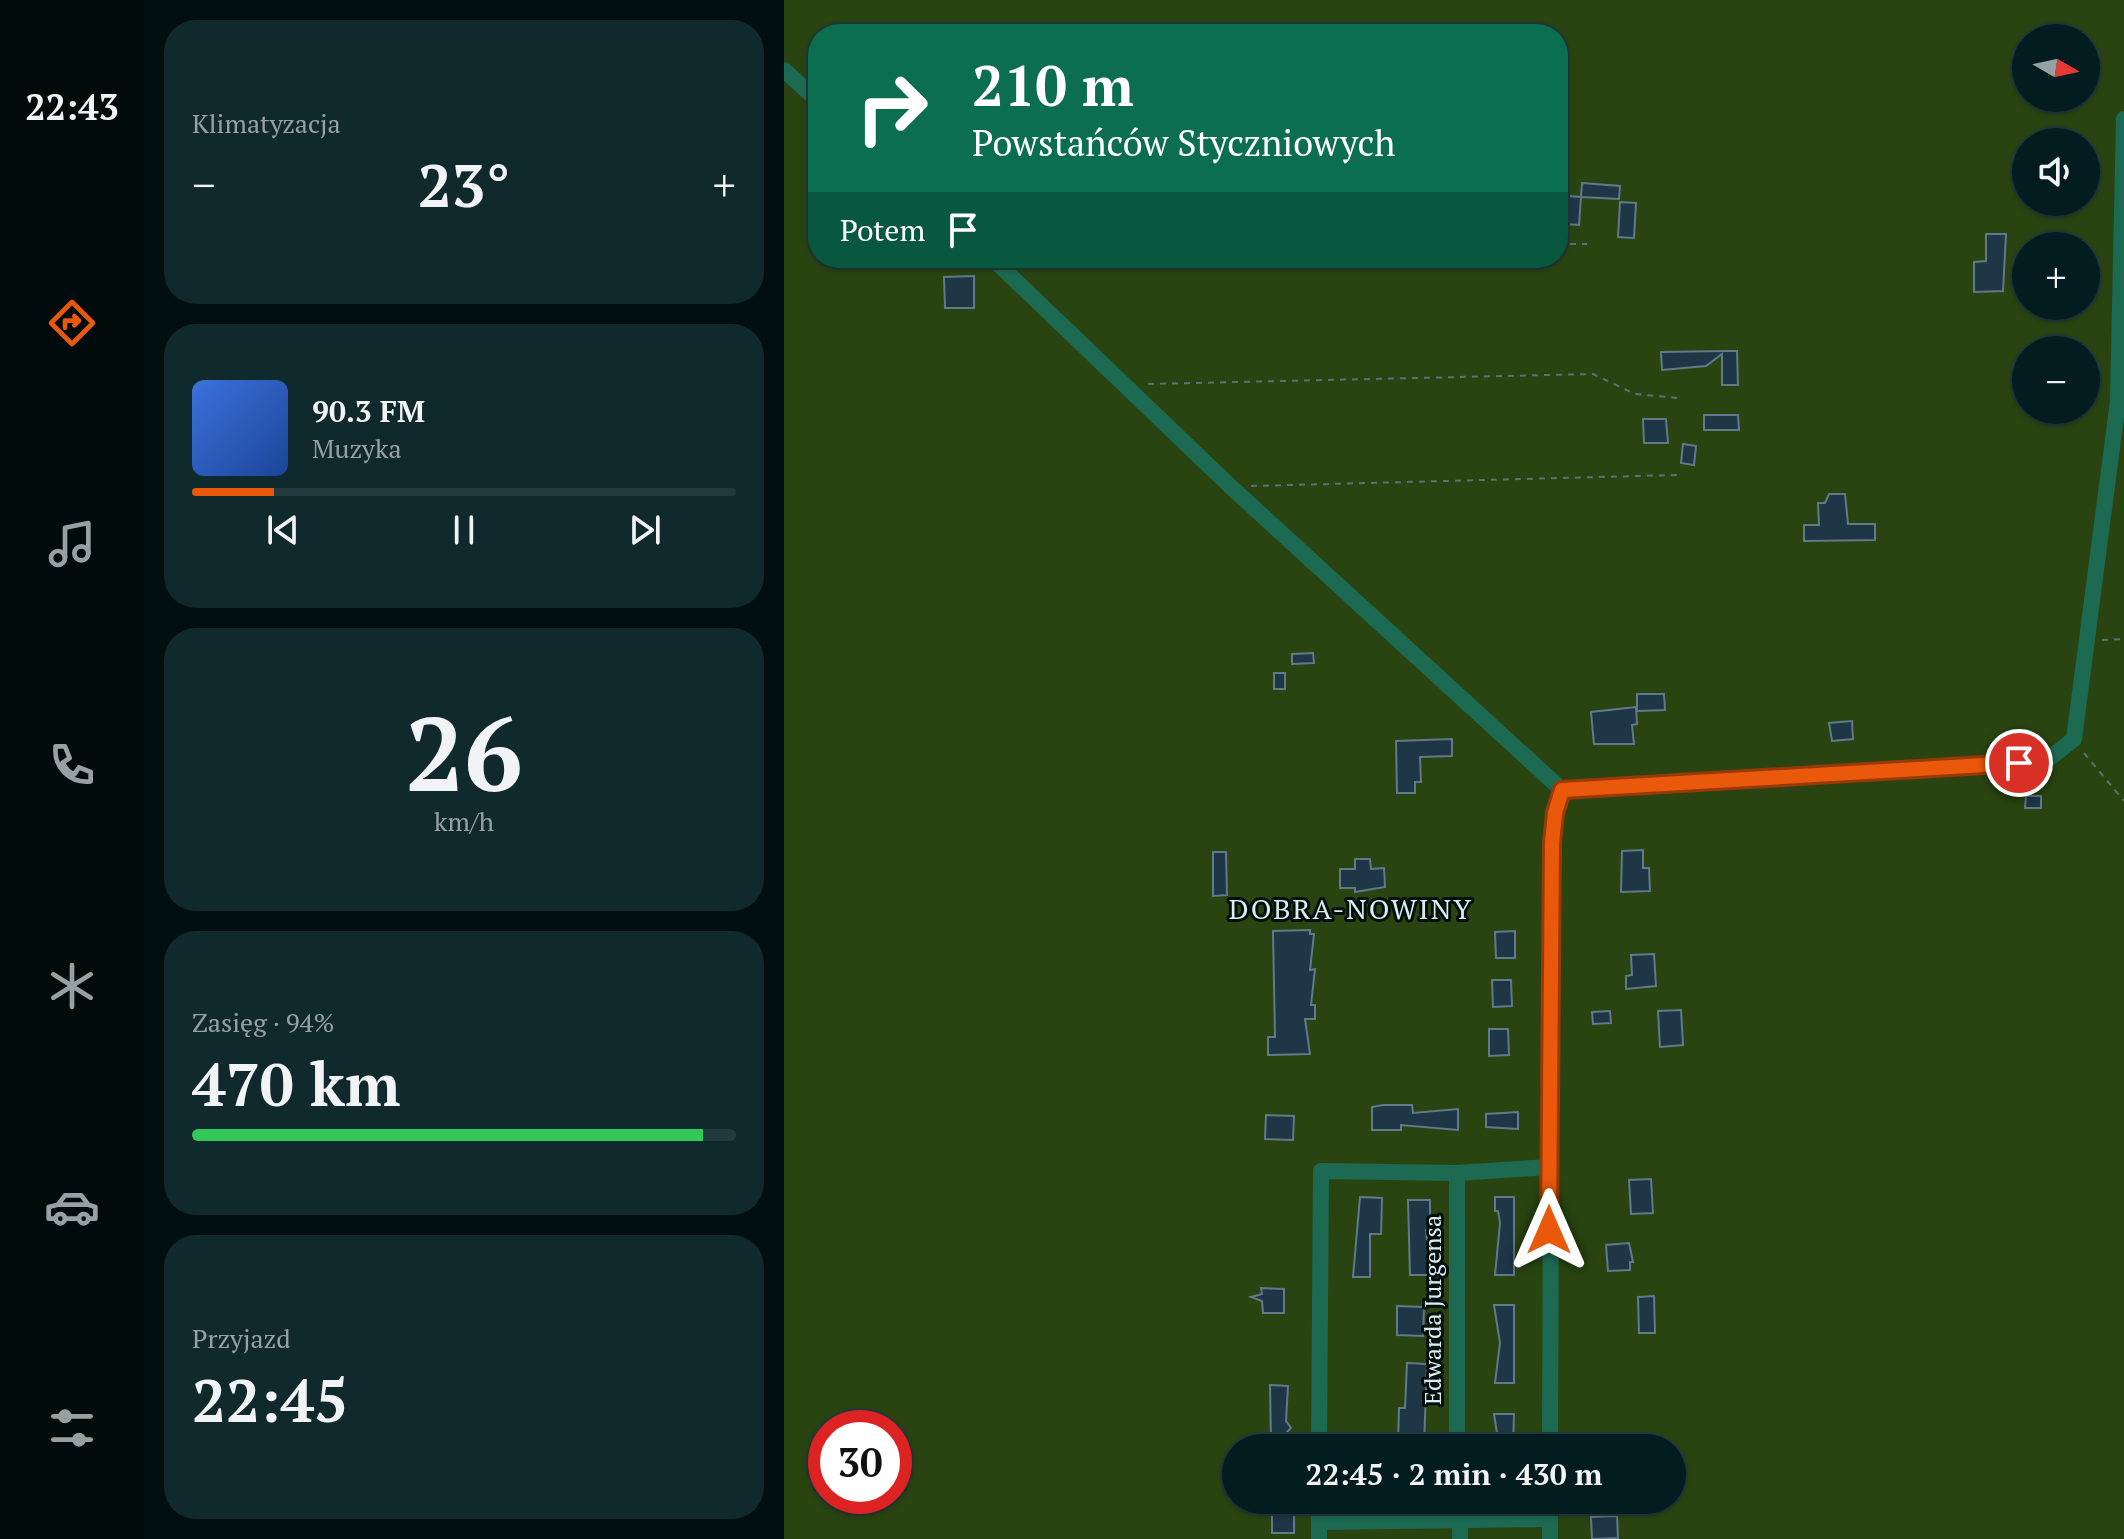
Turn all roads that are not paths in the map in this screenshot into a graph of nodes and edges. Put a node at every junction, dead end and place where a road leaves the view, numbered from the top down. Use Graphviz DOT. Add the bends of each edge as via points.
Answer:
graph roads {
  1 [pos="784,70"];
  2 [pos="808,92"];
  3 [pos="2124,119"];
  4 [pos="1002,268"];
  5 [pos="1562,790"];
  6 [pos="1549,1167"];
  7 [pos="1457,1173"];
  8 [pos="1319,1434"];
  9 [pos="1457,1434"];
  10 [pos="1550,1434"];
  11 [pos="1461,1514"];
  12 [pos="1550,1514"];
  13 [pos="1550,1519"];
  14 [pos="1461,1521"];
  15 [pos="1319,1530"];
  16 [pos="1460,1539"];
  17 [pos="1550,1539"];
  1 -- 2 [label="street"];
  3 -- 5 [label="street" via="2118,401 2074,739 2046,761"];
  4 -- 5 [label="street" via="1230,486"];
  5 -- 6 [label="street" via="1552,843"];
  6 -- 7 [label="street"];
  6 -- 10 [label="street"];
  7 -- 8 [label="street" via="1321,1171"];
  7 -- 9 [label="street, Edwarda Jurgensa"];
  11 -- 14 [label="street"];
  12 -- 13 [label="street"];
  13 -- 14 [label="street"];
  13 -- 17 [label="street"];
  14 -- 15 [label="street"];
  14 -- 16 [label="street"];
}
